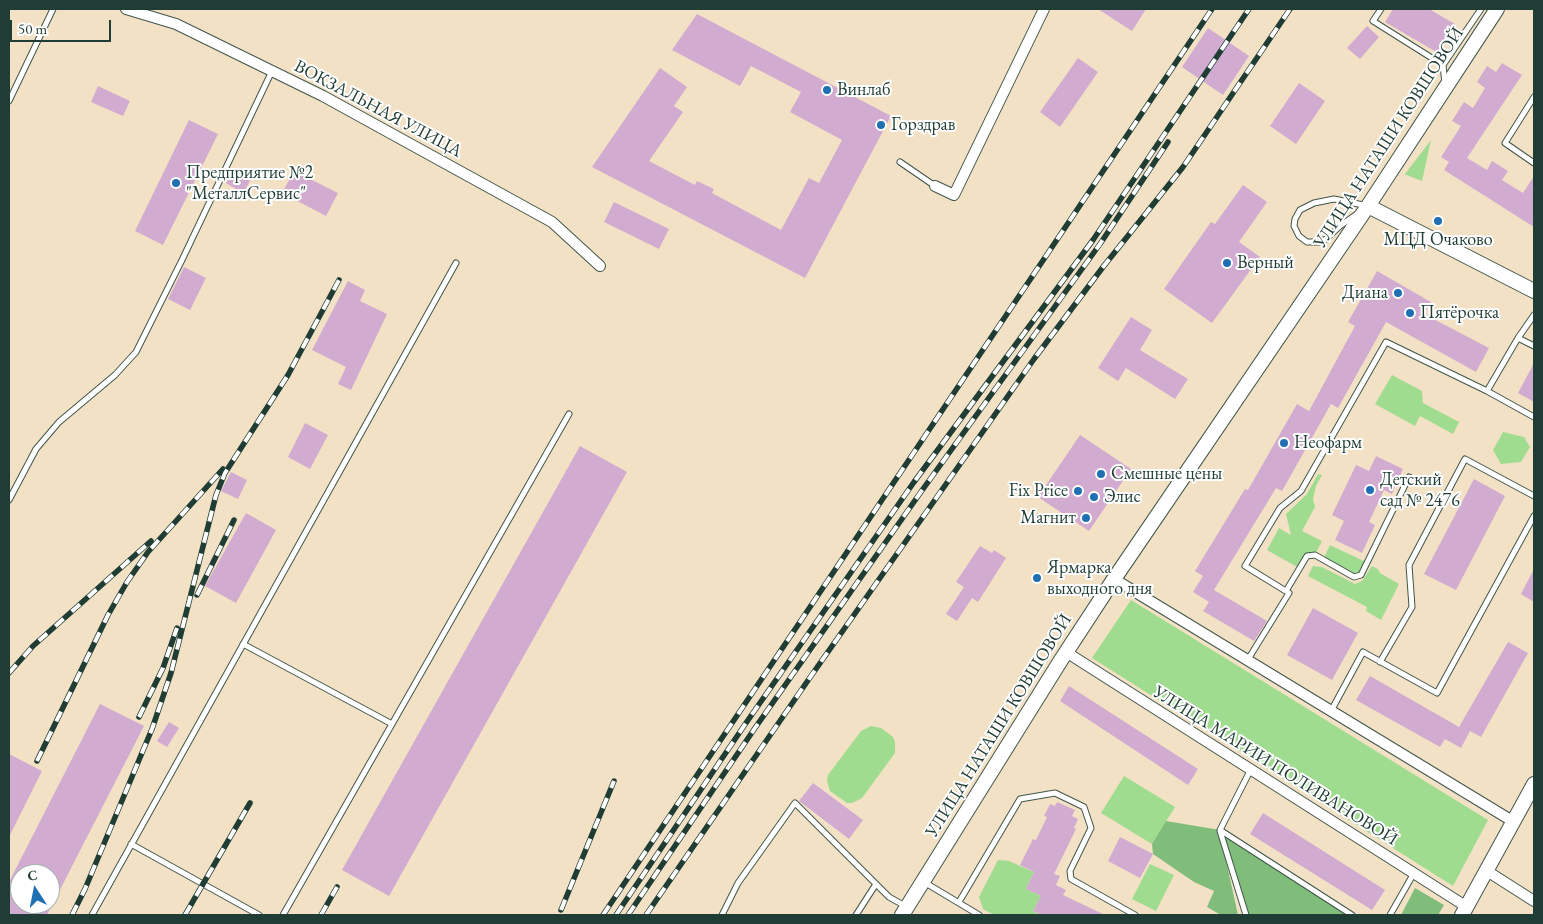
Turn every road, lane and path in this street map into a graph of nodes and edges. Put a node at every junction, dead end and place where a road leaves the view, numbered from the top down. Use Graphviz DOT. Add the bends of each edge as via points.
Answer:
graph roads {
  1 [pos="53,9"];
  2 [pos="126,9"];
  3 [pos="1044,9"];
  4 [pos="1381,9"];
  5 [pos="1471,9"];
  6 [pos="1497,9"];
  7 [pos="1480,11"];
  8 [pos="1444,64"];
  9 [pos="272,71"];
  10 [pos="1445,87"];
  11 [pos="1534,97"];
  12 [pos="9,101"];
  13 [pos="900,162"];
  14 [pos="1534,163"];
  15 [pos="935,186"];
  16 [pos="1368,206"];
  17 [pos="456,263"];
  18 [pos="600,266"];
  19 [pos="1534,292"];
  20 [pos="1534,315"];
  21 [pos="1518,338"];
  22 [pos="1534,346"];
  23 [pos="1487,391"];
  24 [pos="570,414"];
  25 [pos="1534,417"];
  26 [pos="1409,476"];
  27 [pos="1534,496"];
  28 [pos="9,500"];
  29 [pos="1534,516"];
  30 [pos="1527,529"];
  31 [pos="1534,533"];
  32 [pos="1114,579"];
  33 [pos="1286,591"];
  34 [pos="243,644"];
  35 [pos="1066,652"];
  36 [pos="1248,661"];
  37 [pos="1380,662"];
  38 [pos="1331,711"];
  39 [pos="392,724"];
  40 [pos="1251,769"];
  41 [pos="1534,784"];
  42 [pos="1514,822"];
  43 [pos="1220,830"];
  44 [pos="131,844"];
  45 [pos="1487,871"];
  46 [pos="1414,873"];
  47 [pos="923,882"];
  48 [pos="876,884"];
  49 [pos="959,902"];
  50 [pos="1534,902"];
  51 [pos="905,911"];
  52 [pos="1465,911"];
  53 [pos="92,915"];
  54 [pos="259,915"];
  55 [pos="283,915"];
  56 [pos="722,915"];
  57 [pos="856,915"];
  58 [pos="979,915"];
  59 [pos="1135,915"];
  60 [pos="1246,915"];
  61 [pos="1352,915"];
  62 [pos="1390,915"];
  1 -- 12 [label="lane"];
  2 -- 9 [label="street, ВОКЗАЛЬНАЯ УЛИЦА" via="176,24"];
  3 -- 15 [label="street" via="954,194"];
  4 -- 8 [label="lane" via="1373,21"];
  5 -- 7 [label="lane"];
  6 -- 10 [label="street, УЛИЦА НАТАШИ КОВШОВОЙ"];
  7 -- 8 [label="lane"];
  8 -- 10 [label="lane"];
  9 -- 18 [label="street, ВОКЗАЛЬНАЯ УЛИЦА" via="552,222"];
  9 -- 28 [label="lane" via="136,352 116,376 58,422 36,449"];
  10 -- 16 [label="street, УЛИЦА НАТАШИ КОВШОВОЙ"];
  11 -- 14 [label="lane" via="1505,143"];
  13 -- 15 [label="lane"];
  16 -- 16 [label="lane" via="1334,199 1305,206 1297,214 1296,233 1307,242 1320,242"];
  16 -- 19 [label="street"];
  16 -- 32 [label="street, УЛИЦА НАТАШИ КОВШОВОЙ"];
  17 -- 34 [label="lane"];
  20 -- 21 [label="lane"];
  21 -- 22 [label="lane"];
  21 -- 23 [label="lane"];
  23 -- 25 [label="lane"];
  23 -- 33 [label="lane" via="1386,342 1301,491 1280,508 1246,566"];
  24 -- 39 [label="lane"];
  26 -- 33 [label="lane" via="1361,575 1354,577 1315,555 1307,556"];
  27 -- 37 [label="lane" via="1465,459 1409,565 1412,607"];
  29 -- 30 [label="lane"];
  30 -- 31 [label="lane"];
  30 -- 37 [label="lane" via="1437,693"];
  32 -- 35 [label="street, УЛИЦА НАТАШИ КОВШОВОЙ"];
  32 -- 36 [label="street"];
  33 -- 36 [label="lane" via="1288,593"];
  34 -- 39 [label="lane"];
  34 -- 44 [label="lane"];
  35 -- 40 [label="street, УЛИЦА МАРИИ ПОЛИВАНОВОЙ"];
  35 -- 47 [label="street, УЛИЦА НАТАШИ КОВШОВОЙ"];
  36 -- 38 [label="street"];
  37 -- 38 [label="lane" via="1363,652"];
  38 -- 42 [label="street"];
  39 -- 55 [label="lane"];
  40 -- 43 [label="lane"];
  40 -- 46 [label="street, УЛИЦА МАРИИ ПОЛИВАНОВОЙ"];
  41 -- 42 [label="street"];
  42 -- 45 [label="street"];
  43 -- 60 [label="lane"];
  43 -- 61 [label="lane"];
  44 -- 53 [label="lane"];
  44 -- 54 [label="lane"];
  45 -- 50 [label="street"];
  45 -- 52 [label="street"];
  46 -- 52 [label="street, УЛИЦА МАРИИ ПОЛИВАНОВОЙ"];
  46 -- 62 [label="lane"];
  47 -- 49 [label="lane"];
  47 -- 51 [label="street, УЛИЦА НАТАШИ КОВШОВОЙ"];
  48 -- 51 [label="lane"];
  48 -- 56 [label="lane" via="795,803 738,882"];
  48 -- 57 [label="lane"];
  49 -- 58 [label="lane"];
  49 -- 59 [label="lane" via="1020,798 1055,793 1084,807 1091,828 1070,871 1071,879"];
}
